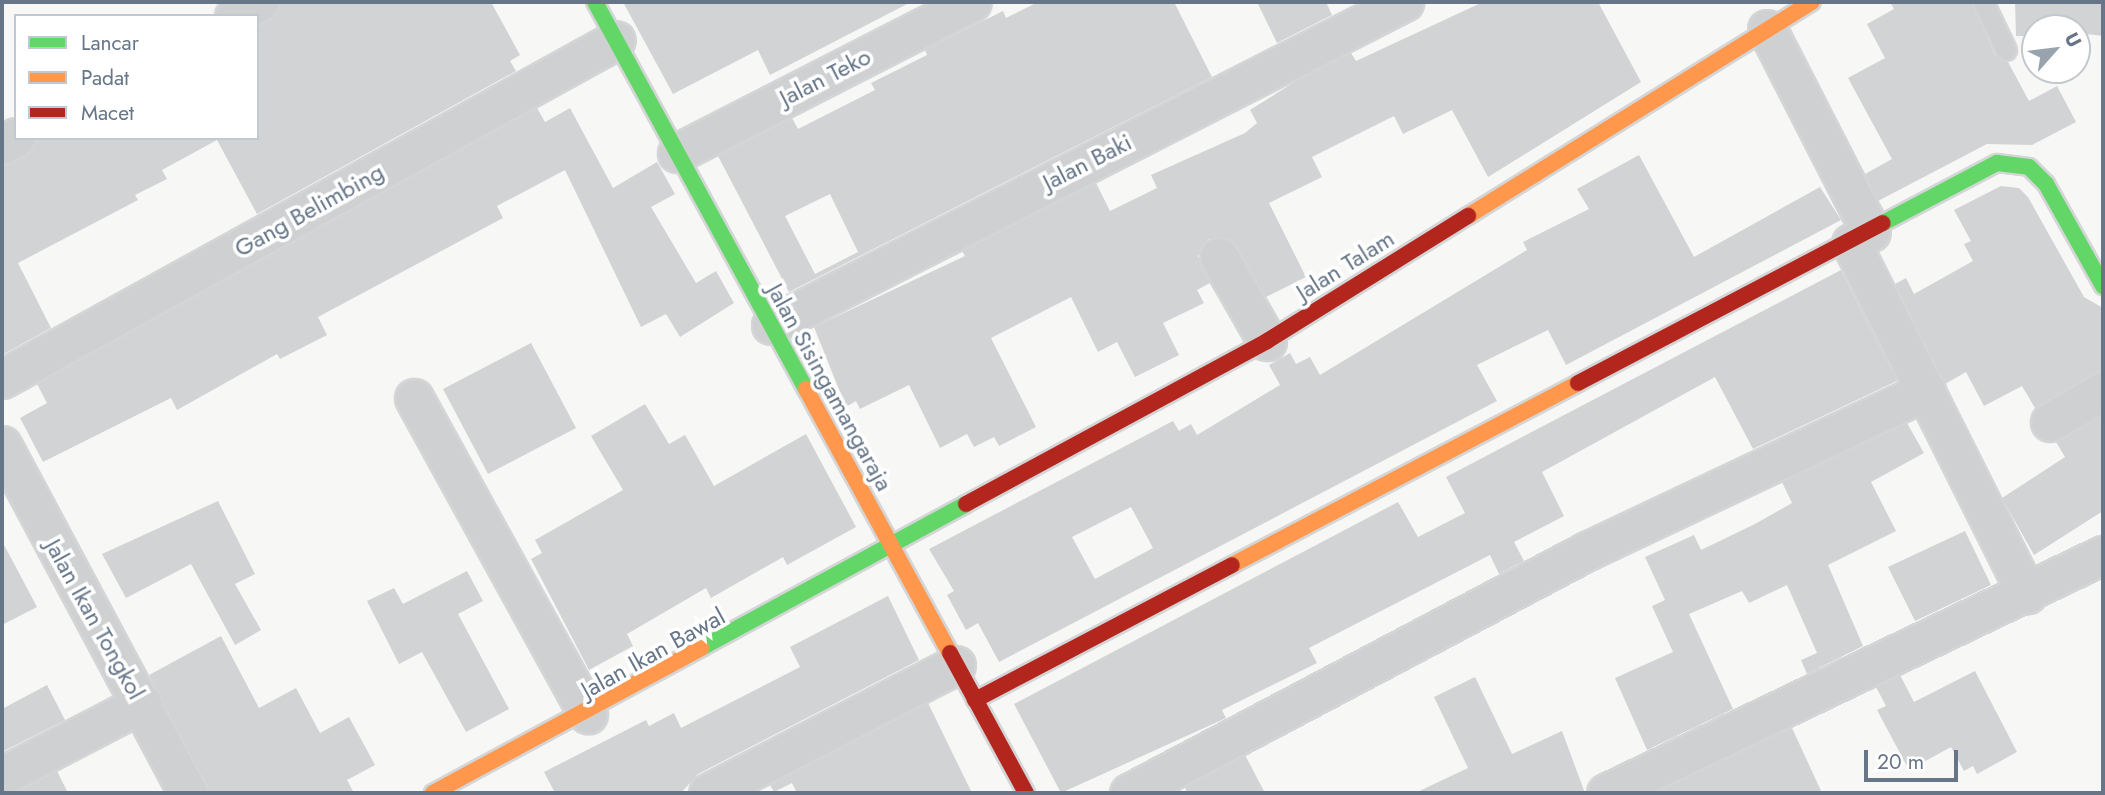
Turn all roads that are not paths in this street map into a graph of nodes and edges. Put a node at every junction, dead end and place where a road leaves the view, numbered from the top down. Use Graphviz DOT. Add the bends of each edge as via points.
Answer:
graph roads {
  1 [pos="259,2"];
  2 [pos="595,2"];
  3 [pos="972,2"];
  4 [pos="1404,2"];
  5 [pos="1812,2"];
  6 [pos="1983,2"];
  7 [pos="238,14"];
  8 [pos="1767,29"];
  9 [pos="616,40"];
  10 [pos="2006,50"];
  11 [pos="677,153"];
  12 [pos="1861,237"];
  13 [pos="1219,257"];
  14 [pos="2103,286"];
  15 [pos="771,326"];
  16 [pos="1267,341"];
  17 [pos="2,379"];
  18 [pos="1926,391"];
  19 [pos="2103,391"];
  20 [pos="414,398"];
  21 [pos="2050,422"];
  22 [pos="2,445"];
  23 [pos="12,494"];
  24 [pos="892,547"];
  25 [pos="2103,555"];
  26 [pos="2027,594"];
  27 [pos="956,665"];
  28 [pos="975,700"];
  29 [pos="142,703"];
  30 [pos="588,714"];
  31 [pos="2,776"];
  32 [pos="188,793"];
  33 [pos="433,793"];
  34 [pos="708,793"];
  35 [pos="1026,793"];
  36 [pos="1129,793"];
  37 [pos="1606,793"];
  1 -- 7 [label="street"];
  2 -- 9 [label="street, Jalan Sisingamangaraja"];
  3 -- 11 [label="street, Jalan Teko"];
  4 -- 15 [label="street, Jalan Baki"];
  5 -- 8 [label="street, Jalan Talam"];
  6 -- 10 [label="lane"];
  8 -- 12 [label="street"];
  8 -- 16 [label="street, Jalan Talam"];
  9 -- 11 [label="street, Jalan Sisingamangaraja"];
  9 -- 17 [label="street, Gang Belimbing"];
  11 -- 15 [label="street, Jalan Sisingamangaraja"];
  12 -- 14 [label="street" via="1997,163 2013,161 2046,184"];
  12 -- 18 [label="street"];
  12 -- 28 [label="street"];
  13 -- 16 [label="street"];
  15 -- 24 [label="street, Jalan Sisingamangaraja"];
  16 -- 24 [label="street, Jalan Talam"];
  18 -- 26 [label="street"];
  18 -- 36 [label="street" via="1589,550"];
  19 -- 21 [label="street"];
  20 -- 30 [label="street"];
  22 -- 23 [label="street, Jalan Ikan Tongkol"];
  23 -- 29 [label="street, Jalan Ikan Tongkol"];
  24 -- 27 [label="street, Jalan Sisingamangaraja"];
  24 -- 30 [label="street, Jalan Ikan Bawal"];
  25 -- 26 [label="street"];
  26 -- 37 [label="street"];
  27 -- 28 [label="street, Jalan Sisingamangaraja"];
  27 -- 34 [label="street"];
  28 -- 35 [label="street, Jalan Sisingamangaraja"];
  29 -- 31 [label="street"];
  29 -- 32 [label="street, Jalan Ikan Tongkol"];
  30 -- 33 [label="street, Jalan Ikan Bawal"];
}
